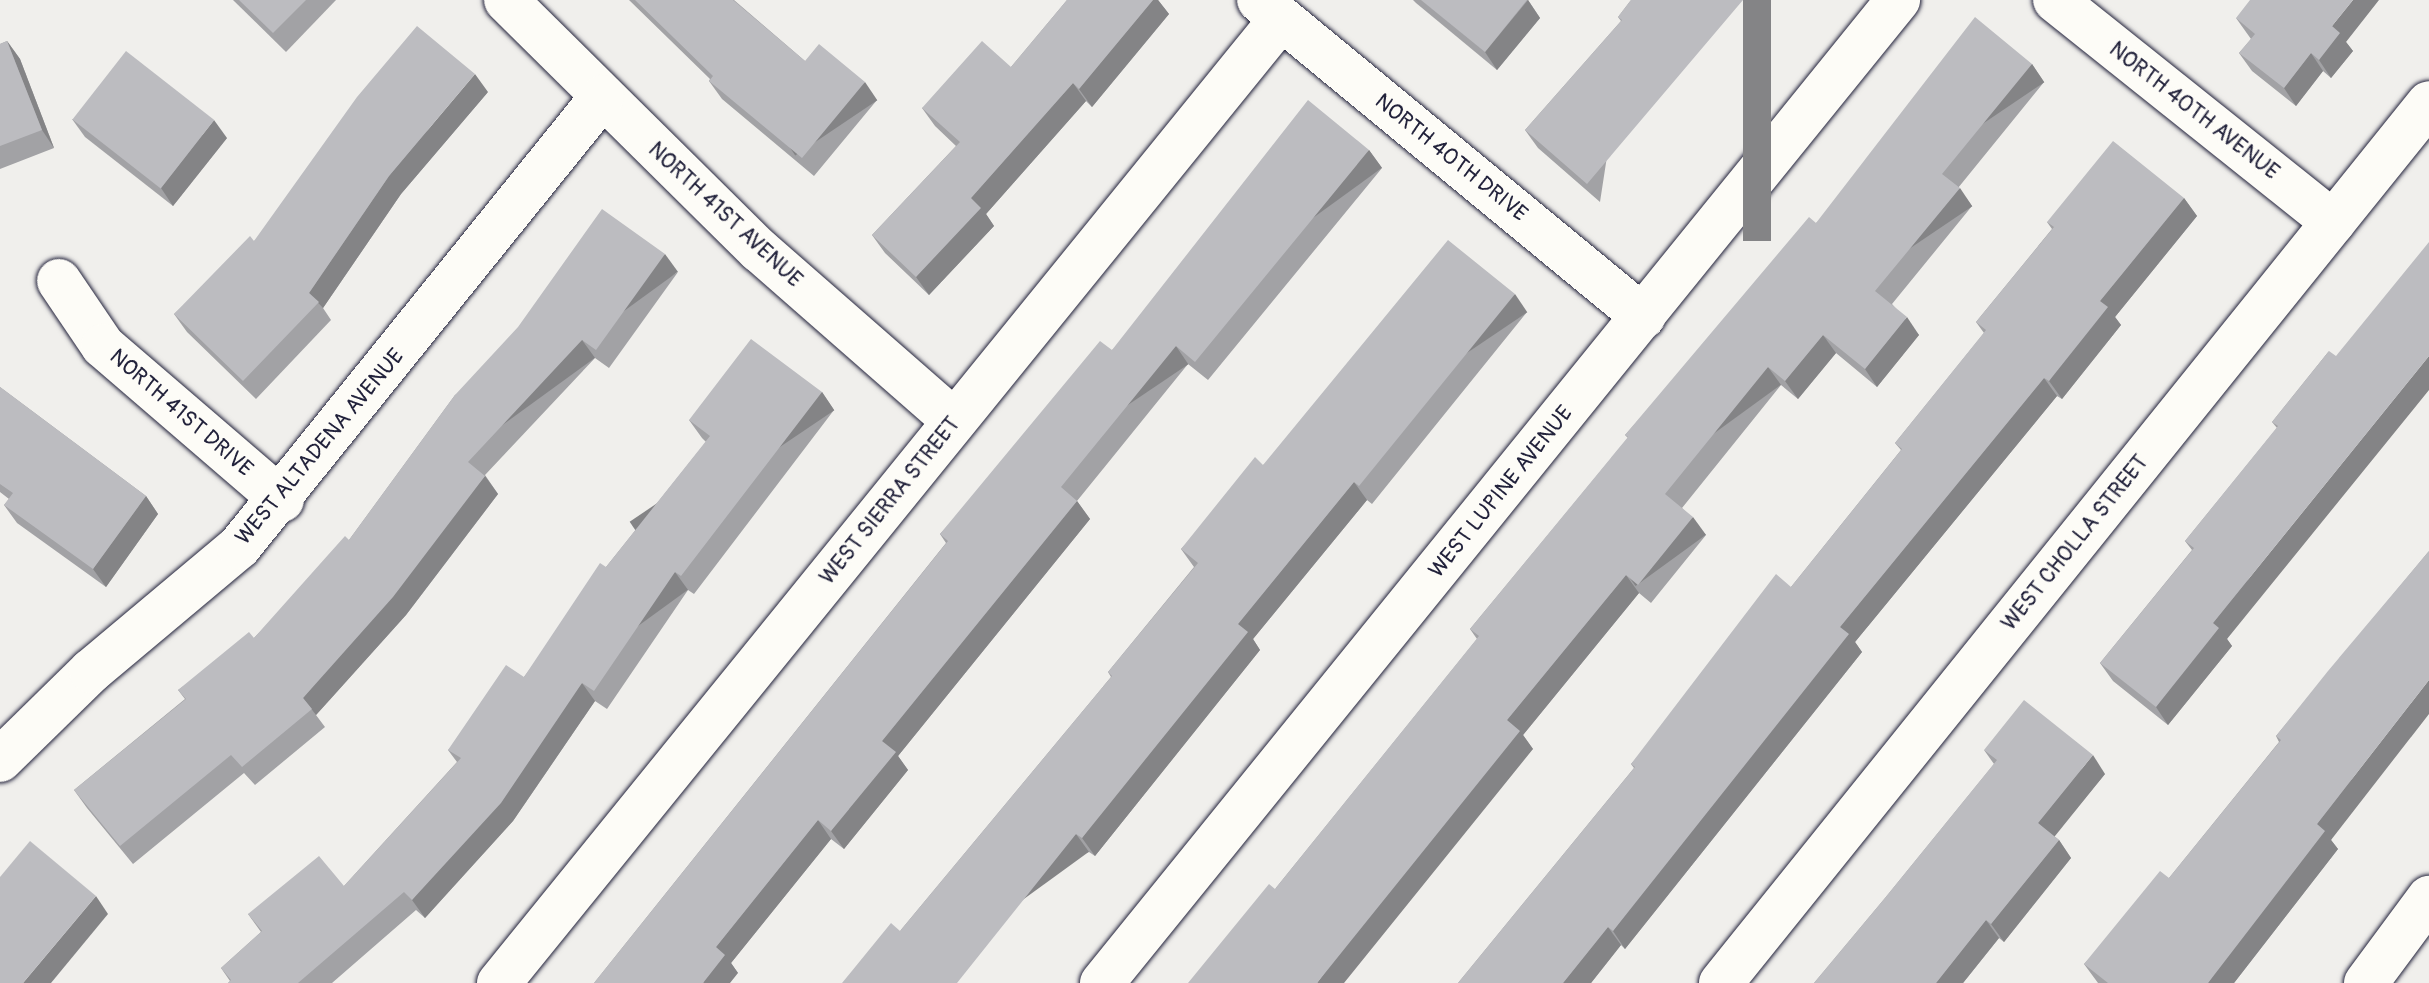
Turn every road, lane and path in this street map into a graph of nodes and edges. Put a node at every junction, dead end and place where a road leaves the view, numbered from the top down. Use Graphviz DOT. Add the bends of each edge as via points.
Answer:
graph roads {
  1 [pos="506,0"];
  2 [pos="1898,0"];
  3 [pos="2055,0"];
  4 [pos="1270,10"];
  5 [pos="602,97"];
  6 [pos="2429,103"];
  7 [pos="2333,222"];
  8 [pos="59,281"];
  9 [pos="1643,317"];
  10 [pos="954,421"];
  11 [pos="282,500"];
  12 [pos="0,760"];
  13 [pos="2429,898"];
  14 [pos="499,983"];
  15 [pos="1102,983"];
  16 [pos="1721,983"];
  17 [pos="2366,983"];
  1 -- 5 [label="street, NORTH 41ST AVENUE"];
  2 -- 9 [label="street, WEST LUPINE AVENUE"];
  3 -- 7 [label="street, NORTH 40TH AVENUE"];
  4 -- 9 [label="street, NORTH 40TH DRIVE"];
  4 -- 10 [label="street, WEST SIERRA STREET"];
  5 -- 10 [label="street, NORTH 41ST AVENUE" via="759,250"];
  5 -- 11 [label="street, WEST ALTADENA AVENUE"];
  6 -- 7 [label="street, WEST CHOLLA STREET"];
  7 -- 16 [label="street, WEST CHOLLA STREET"];
  8 -- 11 [label="street, NORTH 41ST DRIVE" via="103,346"];
  9 -- 15 [label="street, WEST LUPINE AVENUE"];
  10 -- 14 [label="street, WEST SIERRA STREET"];
  11 -- 12 [label="street, WEST ALTADENA AVENUE" via="239,547 91,671"];
  13 -- 17 [label="street"];
}
